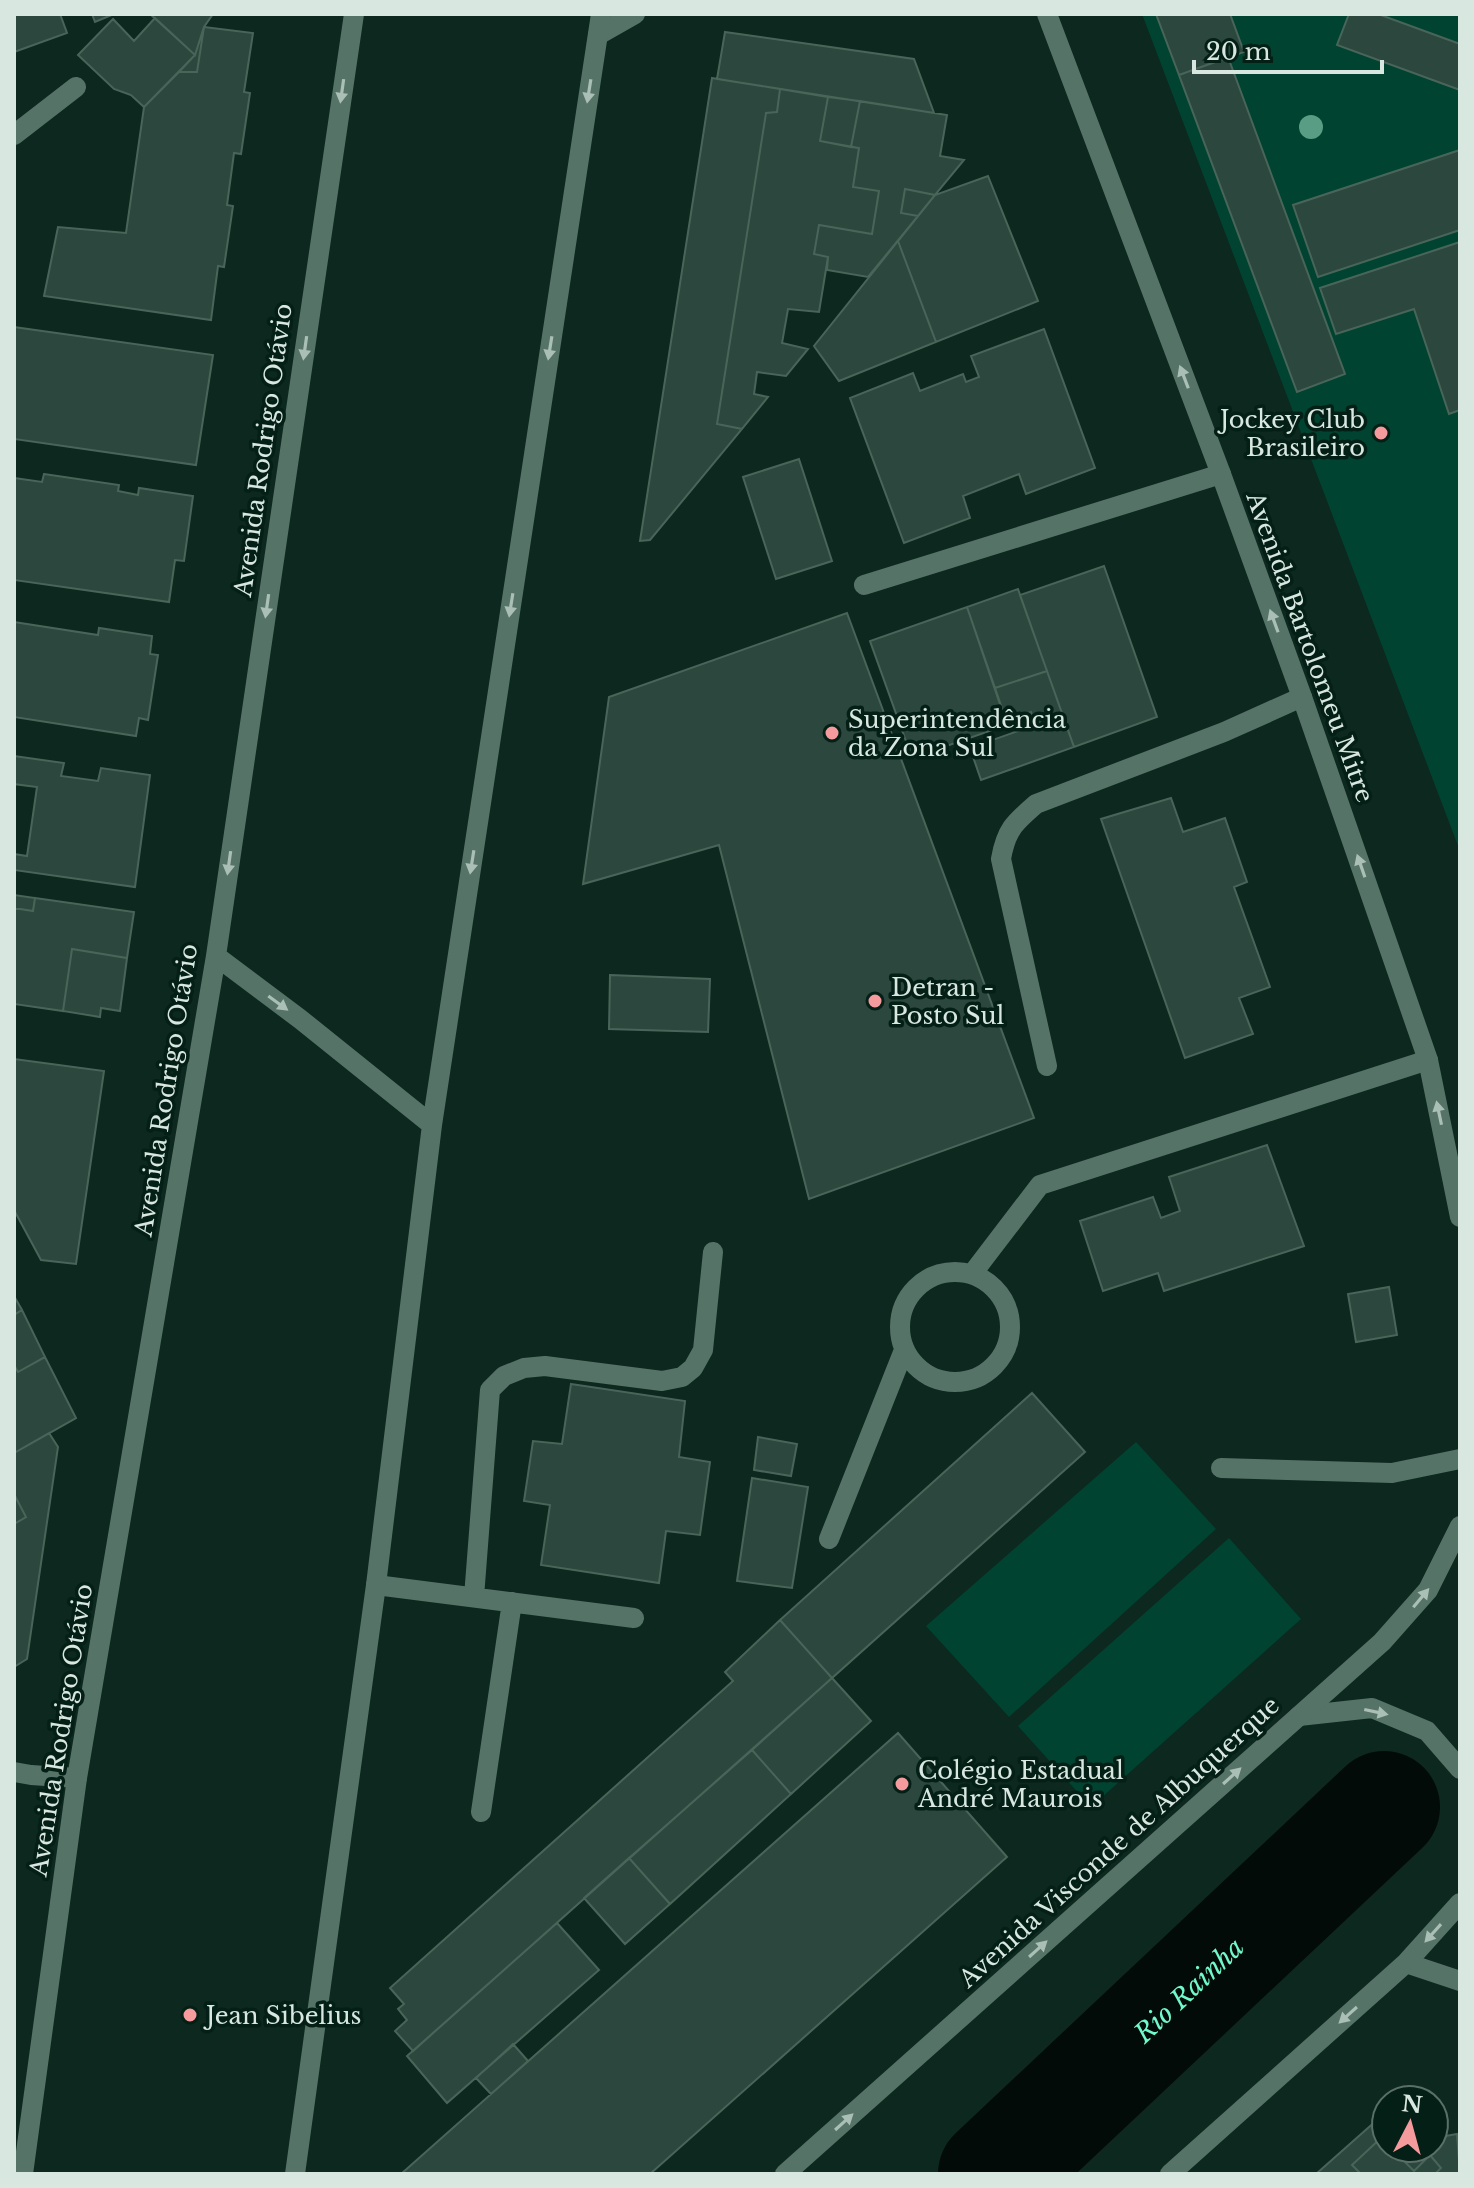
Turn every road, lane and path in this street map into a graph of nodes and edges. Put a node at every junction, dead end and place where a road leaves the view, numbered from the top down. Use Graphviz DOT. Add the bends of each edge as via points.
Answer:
graph roads {
  1 [pos="354,14"];
  2 [pos="601,14"];
  3 [pos="635,14"];
  4 [pos="1047,14"];
  5 [pos="598,35"];
  6 [pos="76,87"];
  7 [pos="14,135"];
  8 [pos="1221,474"];
  9 [pos="864,585"];
  10 [pos="1302,697"];
  11 [pos="216,956"];
  12 [pos="1428,1060"];
  13 [pos="1047,1066"];
  14 [pos="432,1125"];
  15 [pos="1460,1217"];
  16 [pos="713,1252"];
  17 [pos="972,1274"];
  18 [pos="904,1350"];
  19 [pos="1460,1459"];
  20 [pos="1221,1468"];
  21 [pos="1460,1526"];
  22 [pos="829,1539"];
  23 [pos="376,1585"];
  24 [pos="474,1597"];
  25 [pos="512,1602"];
  26 [pos="634,1618"];
  27 [pos="1299,1716"];
  28 [pos="1460,1769"];
  29 [pos="14,1772"];
  30 [pos="77,1778"];
  31 [pos="481,1812"];
  32 [pos="1460,1903"];
  33 [pos="1406,1963"];
  34 [pos="1460,1981"];
  35 [pos="23,2174"];
  36 [pos="295,2174"];
  37 [pos="785,2174"];
  38 [pos="1170,2174"];
  1 -- 11 [label="main road, Avenida Rodrigo Otávio, one-way"];
  2 -- 5 [label="main road"];
  3 -- 5 [label="main road"];
  8 -- 4 [label="main road, Avenida Bartolomeu Mitre, one-way"];
  5 -- 14 [label="main road, one-way"];
  6 -- 7 [label="main road"];
  8 -- 9 [label="main road"];
  10 -- 8 [label="main road, Avenida Bartolomeu Mitre, one-way"];
  12 -- 10 [label="main road, Avenida Bartolomeu Mitre, one-way"];
  10 -- 13 [label="main road" via="1036,804 1016,822 1004,840 1001,859"];
  11 -- 14 [label="main road, one-way"];
  11 -- 30 [label="main road, Avenida Rodrigo Otávio"];
  15 -- 12 [label="main road, Avenida Bartolomeu Mitre, one-way"];
  12 -- 17 [label="main road" via="1040,1185"];
  14 -- 23 [label="main road"];
  16 -- 24 [label="main road" via="703,1350 682,1377 662,1381 545,1366 504,1376 490,1390"];
  17 -- 18 [label="main road" via="954,1271 920,1283 901,1314"];
  17 -- 18 [label="main road" via="1001,1295 1008,1313 1006,1348 996,1364 982,1376 946,1381 921,1370"];
  18 -- 22 [label="main road"];
  19 -- 20 [label="main road" via="1392,1473"];
  27 -- 21 [label="main road, Avenida Visconde de Albuquerque, one-way" via="1382,1642 1428,1590"];
  23 -- 24 [label="main road"];
  23 -- 36 [label="main road"];
  24 -- 25 [label="main road"];
  25 -- 26 [label="main road"];
  25 -- 31 [label="main road"];
  27 -- 28 [label="main road, one-way" via="1372,1708 1427,1731"];
  37 -- 27 [label="main road, Avenida Visconde de Albuquerque, one-way"];
  29 -- 30 [label="main road"];
  30 -- 35 [label="main road, Avenida Rodrigo Otávio"];
  32 -- 33 [label="main road, one-way"];
  33 -- 34 [label="main road"];
  33 -- 38 [label="main road, one-way"];
}
